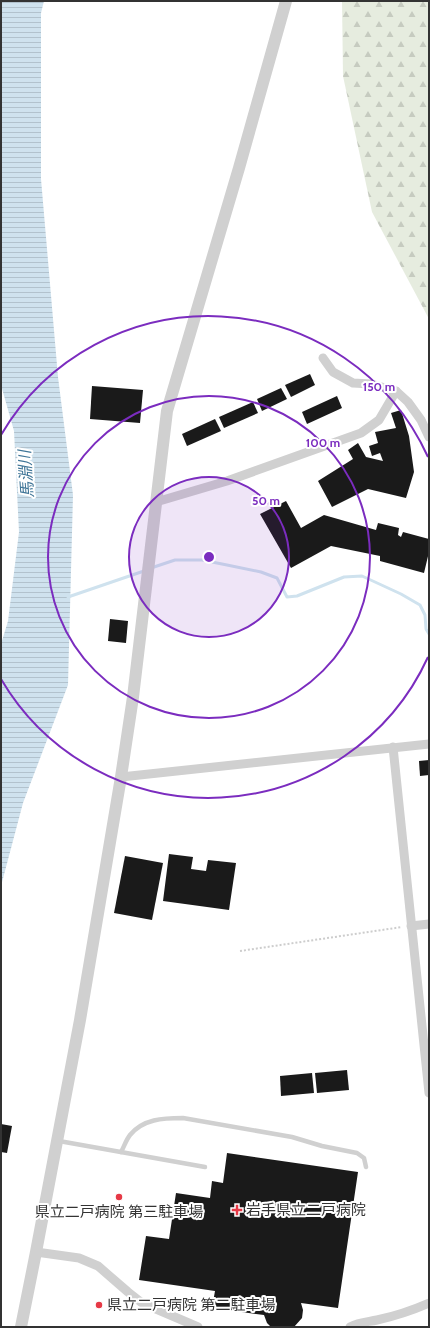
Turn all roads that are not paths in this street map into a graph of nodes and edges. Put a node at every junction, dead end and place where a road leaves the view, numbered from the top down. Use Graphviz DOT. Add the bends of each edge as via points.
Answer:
graph roads {
  1 [pos="286,1"];
  2 [pos="323,358"];
  3 [pos="396,391"];
  4 [pos="429,437"];
  5 [pos="156,502"];
  6 [pos="429,744"];
  7 [pos="393,747"];
  8 [pos="121,777"];
  9 [pos="429,924"];
  10 [pos="411,926"];
  11 [pos="429,1093"];
  12 [pos="57,1141"];
  13 [pos="121,1152"];
  14 [pos="205,1167"];
  15 [pos="366,1167"];
  16 [pos="36,1252"];
  17 [pos="429,1303"];
  18 [pos="20,1327"];
  19 [pos="198,1327"];
  20 [pos="350,1327"];
  1 -- 5 [label="street" via="167,411"];
  2 -- 3 [label="street" via="333,372 353,383 371,384"];
  3 -- 4 [label="street" via="421,420"];
  3 -- 5 [label="street" via="379,420 361,433 227,481"];
  5 -- 8 [label="street"];
  6 -- 7 [label="street"];
  7 -- 8 [label="street"];
  7 -- 10 [label="street"];
  8 -- 12 [label="street"];
  9 -- 10 [label="street"];
  10 -- 11 [label="street"];
  12 -- 13 [label="lane"];
  12 -- 16 [label="street"];
  13 -- 14 [label="lane"];
  13 -- 15 [label="lane" via="139,1126 153,1120 183,1118 292,1137 351,1151 364,1158"];
  16 -- 18 [label="street"];
  16 -- 19 [label="street" via="79,1258 98,1266 142,1303"];
  17 -- 20 [label="street"];
}
